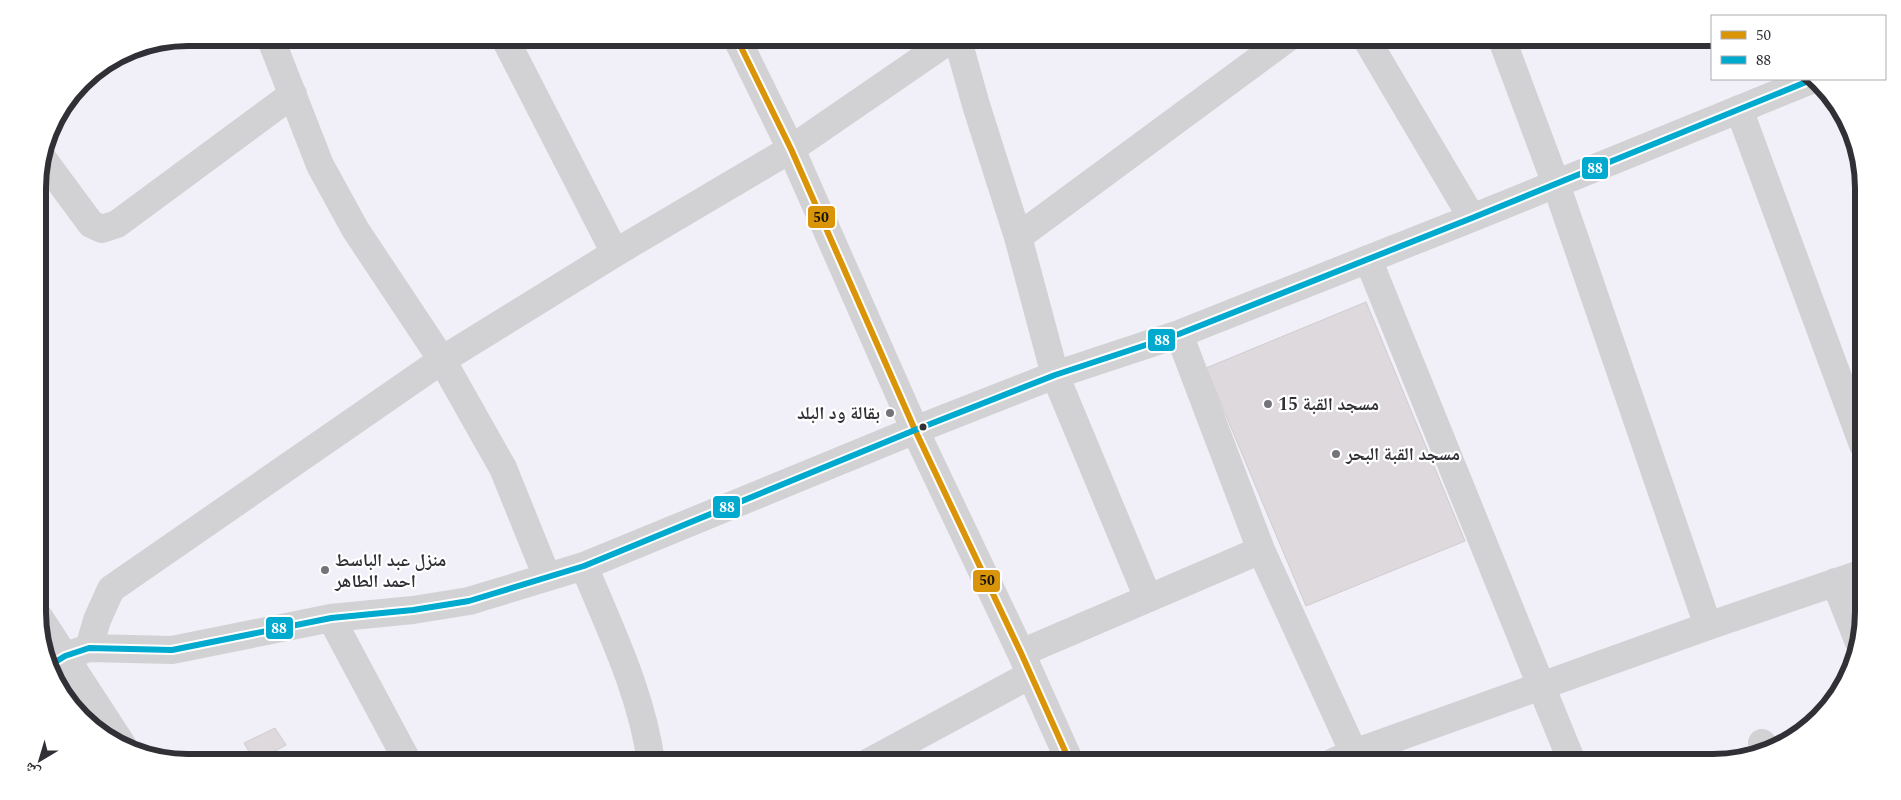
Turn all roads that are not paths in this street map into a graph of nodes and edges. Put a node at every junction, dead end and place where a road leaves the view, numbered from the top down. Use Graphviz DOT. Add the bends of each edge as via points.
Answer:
graph roads {
  1 [pos="273,46"];
  2 [pos="508,46"];
  3 [pos="740,46"];
  4 [pos="944,46"];
  5 [pos="958,46"];
  6 [pos="1278,46"];
  7 [pos="1370,46"];
  8 [pos="1504,46"];
  9 [pos="1807,81"];
  10 [pos="293,94"];
  11 [pos="1739,109"];
  12 [pos="791,149"];
  13 [pos="48,165"];
  14 [pos="1556,184"];
  15 [pos="1472,218"];
  16 [pos="1018,237"];
  17 [pos="615,253"];
  18 [pos="1368,259"];
  19 [pos="1179,334"];
  20 [pos="442,360"];
  21 [pos="1055,375"];
  22 [pos="1855,423"];
  23 [pos="915,430"];
  24 [pos="1260,550"];
  25 [pos="584,566"];
  26 [pos="1855,576"];
  27 [pos="547,577"];
  28 [pos="1835,582"];
  29 [pos="1148,598"];
  30 [pos="331,618"];
  31 [pos="47,626"];
  32 [pos="1708,626"];
  33 [pos="1854,630"];
  34 [pos="69,656"];
  35 [pos="1026,664"];
  36 [pos="1540,687"];
  37 [pos="116,734"];
  38 [pos="1066,753"];
  39 [pos="1346,753"];
  40 [pos="1363,753"];
  41 [pos="1568,753"];
  42 [pos="404,754"];
  43 [pos="650,754"];
  44 [pos="883,754"];
  1 -- 10 [label="street"];
  2 -- 17 [label="street"];
  3 -- 12 [label="street"];
  4 -- 12 [label="street"];
  5 -- 16 [label="street"];
  6 -- 16 [label="street"];
  7 -- 15 [label="street"];
  8 -- 14 [label="street"];
  9 -- 11 [label="street"];
  10 -- 13 [label="street" via="117,224 102,229 91,224"];
  10 -- 20 [label="street" via="320,165 355,229"];
  11 -- 14 [label="street"];
  11 -- 22 [label="street"];
  12 -- 17 [label="street"];
  12 -- 23 [label="street"];
  14 -- 15 [label="street"];
  14 -- 32 [label="street"];
  15 -- 18 [label="street"];
  16 -- 21 [label="street"];
  17 -- 20 [label="street"];
  18 -- 19 [label="street"];
  18 -- 36 [label="street"];
  19 -- 21 [label="street"];
  19 -- 24 [label="street"];
  20 -- 27 [label="street" via="503,468"];
  20 -- 34 [label="street" via="111,589 97,620"];
  21 -- 23 [label="street"];
  21 -- 29 [label="street"];
  23 -- 25 [label="street"];
  23 -- 35 [label="street"];
  24 -- 29 [label="street"];
  24 -- 39 [label="street"];
  25 -- 27 [label="street"];
  25 -- 43 [label="street" via="635,696"];
  26 -- 28 [label="street"];
  27 -- 30 [label="street" via="468,601"];
  28 -- 32 [label="street"];
  28 -- 33 [label="street"];
  29 -- 35 [label="street"];
  30 -- 34 [label="street" via="172,650"];
  30 -- 42 [label="street"];
  31 -- 34 [label="street"];
  32 -- 36 [label="street"];
  34 -- 37 [label="street"];
  35 -- 38 [label="street"];
  35 -- 44 [label="street"];
  36 -- 40 [label="street"];
  36 -- 41 [label="street"];
}
